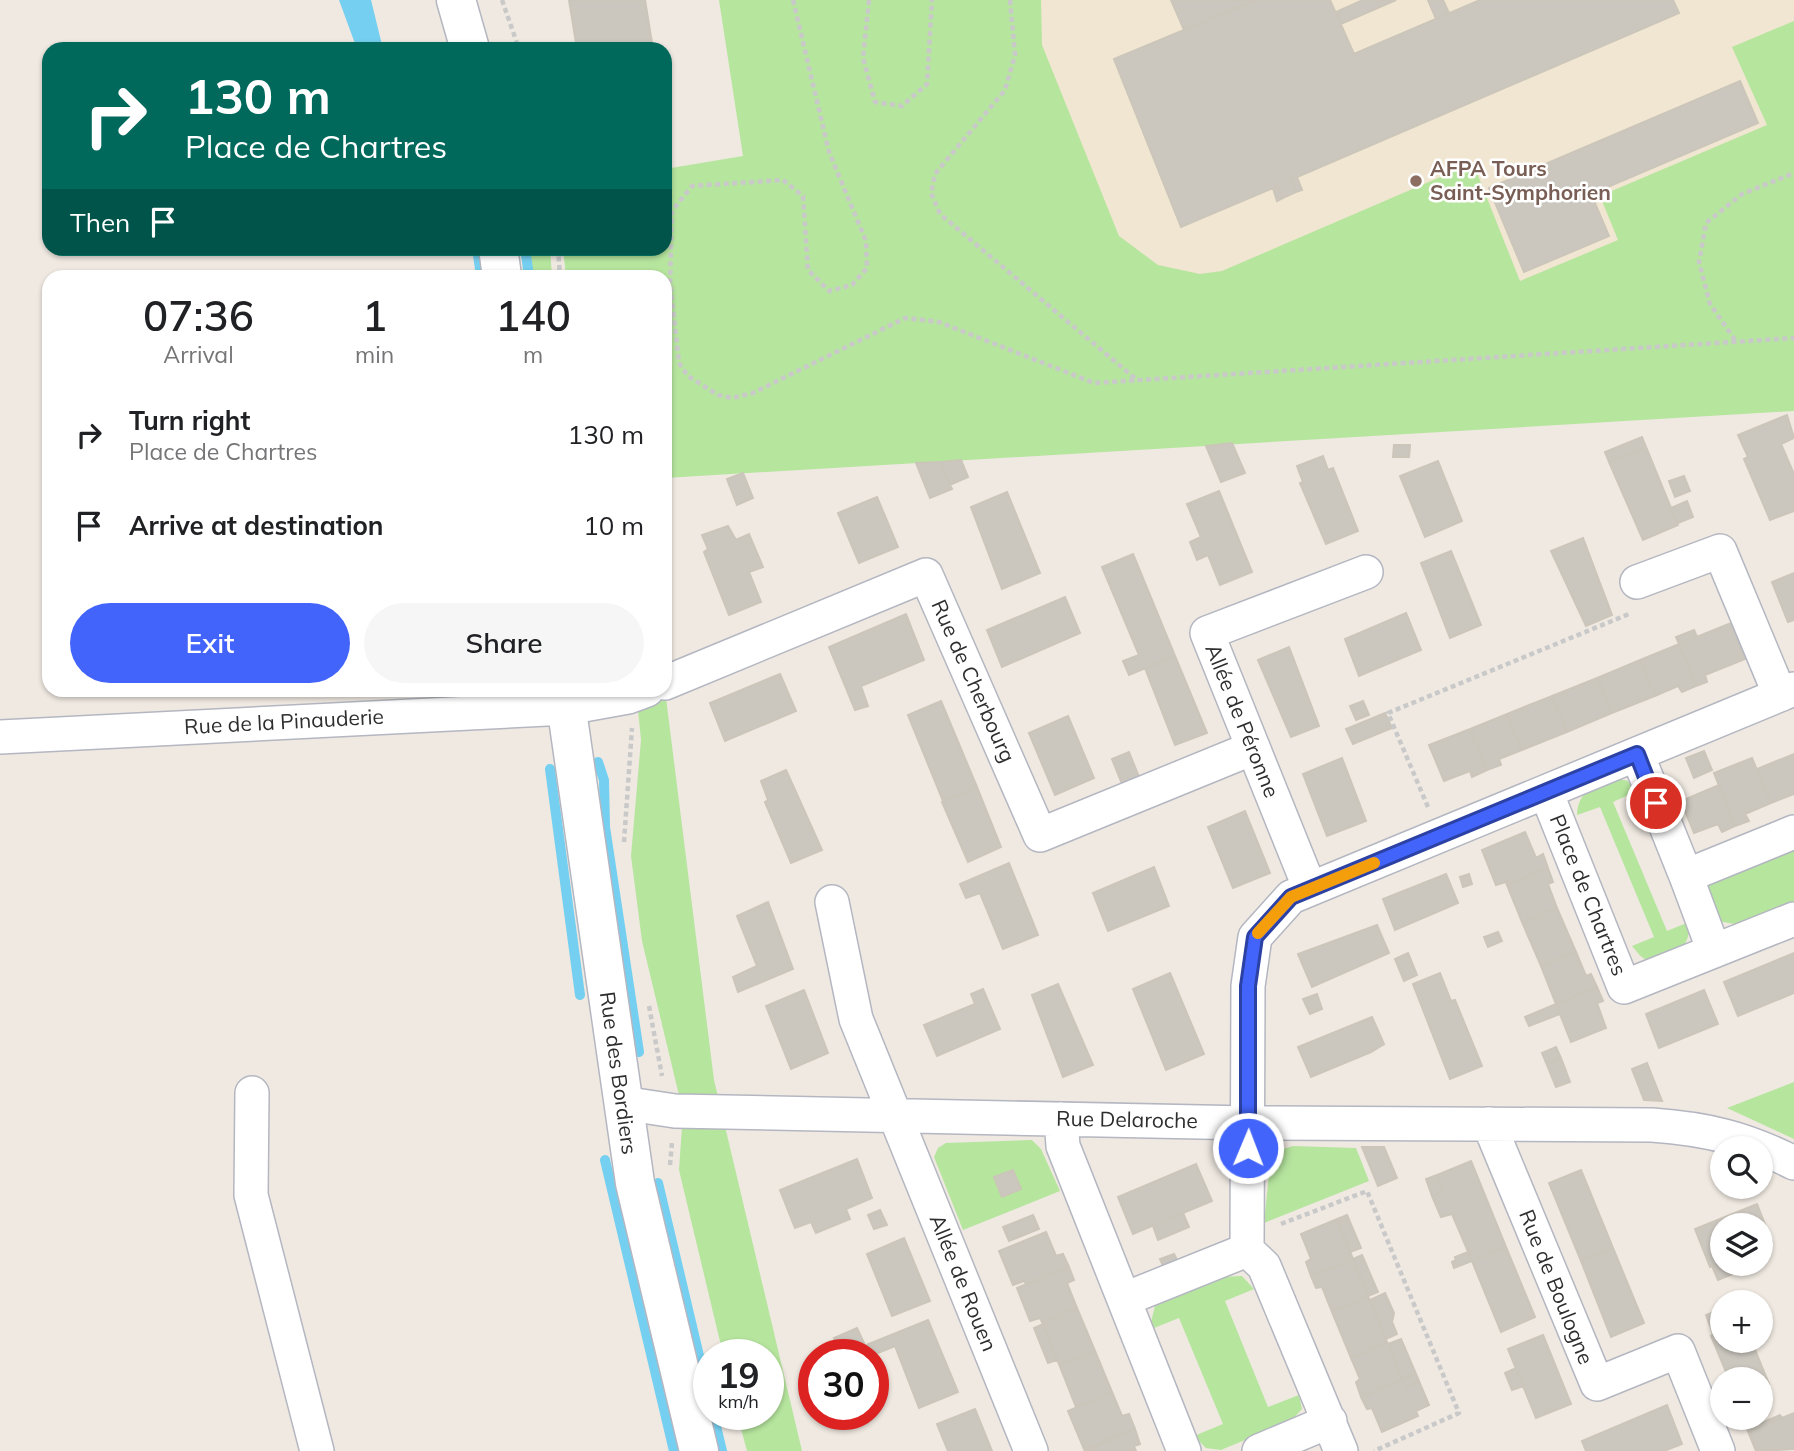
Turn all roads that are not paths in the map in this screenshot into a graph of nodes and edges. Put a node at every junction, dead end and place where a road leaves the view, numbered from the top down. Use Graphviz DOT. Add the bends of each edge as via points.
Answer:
graph roads {
  1 [pos="456,0"];
  2 [pos="478,0"];
  3 [pos="468,42"];
  4 [pos="478,42"];
  5 [pos="1366,572"];
  6 [pos="1637,582"];
  7 [pos="672,680"];
  8 [pos="1787,692"];
  9 [pos="590,697"];
  10 [pos="566,699"];
  11 [pos="0,737"];
  12 [pos="1253,748"];
  13 [pos="1637,754"];
  14 [pos="1546,792"];
  15 [pos="1794,832"];
  16 [pos="1686,876"];
  17 [pos="1310,889"];
  18 [pos="832,902"];
  19 [pos="1794,919"];
  20 [pos="1714,951"];
  21 [pos="252,1093"];
  22 [pos="622,1103"];
  23 [pos="896,1116"];
  24 [pos="1061,1119"];
  25 [pos="1249,1123"];
  26 [pos="1489,1124"];
  27 [pos="1794,1163"];
  28 [pos="1247,1250"];
  29 [pos="1125,1299"];
  30 [pos="1335,1436"];
  31 [pos="317,1451"];
  32 [pos="699,1451"];
  33 [pos="1031,1451"];
  34 [pos="1184,1451"];
  35 [pos="1259,1451"];
  36 [pos="1718,1451"];
  1 -- 3 [label="street"];
  2 -- 4 [label="street"];
  5 -- 12 [label="street, Allée de Péronne" via="1207,634"];
  6 -- 8 [label="street" via="1720,551"];
  7 -- 12 [label="street, Rue de Cherbourg" via="926,575 1040,835"];
  8 -- 13 [label="street"];
  9 -- 10 [label="street"];
  10 -- 11 [label="street, Rue de la Pinauderie"];
  10 -- 22 [label="street, Rue des Bordiers"];
  12 -- 17 [label="street, Allée de Péronne"];
  13 -- 14 [label="street"];
  13 -- 16 [label="street"];
  14 -- 17 [label="street"];
  14 -- 20 [label="street, Place de Chartres" via="1624,987"];
  15 -- 16 [label="street"];
  16 -- 20 [label="street"];
  17 -- 25 [label="street" via="1291,897 1255,937 1248,986"];
  18 -- 23 [label="street, Allée de Rouen" via="856,1018"];
  19 -- 20 [label="street, Place de Chartres"];
  21 -- 31 [label="street" via="251,1195"];
  22 -- 23 [label="street, Rue Delaroche" via="675,1111"];
  22 -- 32 [label="street, Rue des Bordiers" via="635,1183"];
  23 -- 24 [label="street, Rue Delaroche"];
  23 -- 33 [label="street, Allée de Rouen"];
  24 -- 25 [label="street, Rue Delaroche"];
  24 -- 29 [label="street" via="1063,1146"];
  25 -- 26 [label="street, Rue Delaroche"];
  25 -- 28 [label="street"];
  26 -- 27 [label="street, Rue Delaroche" via="1700,1128 1734,1136"];
  26 -- 36 [label="street, Rue de Boulogne" via="1597,1384 1678,1350"];
  28 -- 29 [label="street"];
  28 -- 30 [label="street" via="1264,1266"];
  29 -- 34 [label="street"];
  30 -- 35 [label="street"];
}
